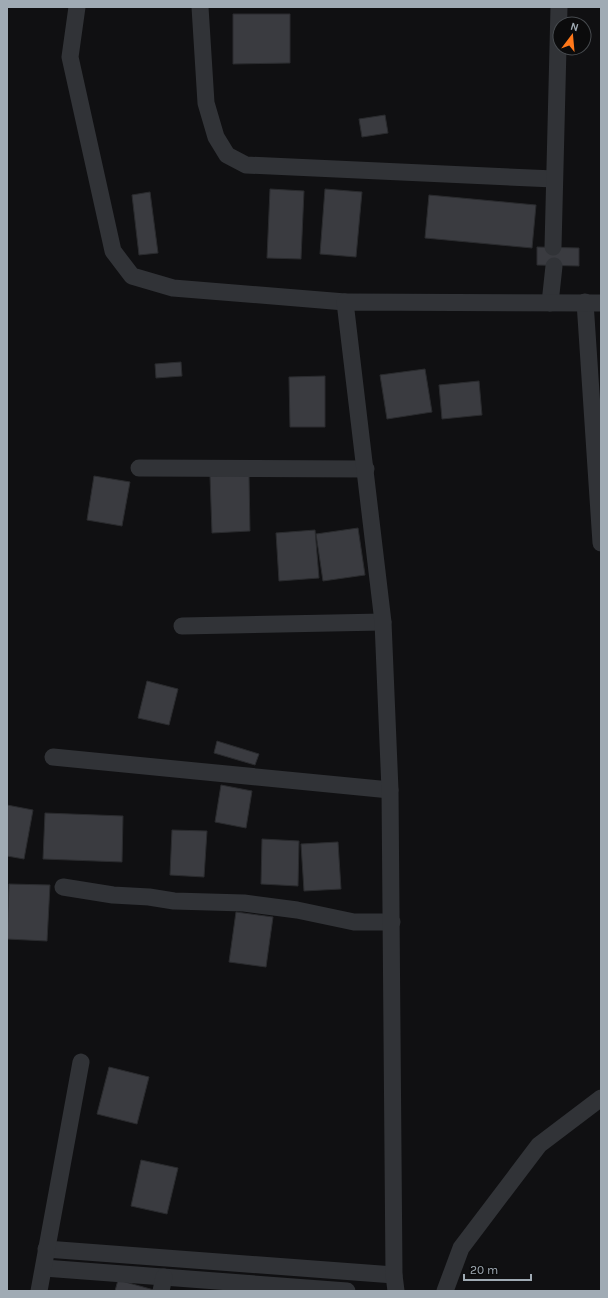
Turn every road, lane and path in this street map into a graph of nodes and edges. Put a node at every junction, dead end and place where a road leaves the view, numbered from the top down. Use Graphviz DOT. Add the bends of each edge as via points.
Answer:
graph roads {
  1 [pos="77,7"];
  2 [pos="200,7"];
  3 [pos="559,7"];
  4 [pos="554,179"];
  5 [pos="553,247"];
  6 [pos="554,266"];
  7 [pos="346,302"];
  8 [pos="593,302"];
  9 [pos="550,303"];
  10 [pos="139,468"];
  11 [pos="366,469"];
  12 [pos="601,543"];
  13 [pos="383,622"];
  14 [pos="182,626"];
  15 [pos="53,757"];
  16 [pos="390,790"];
  17 [pos="63,888"];
  18 [pos="392,922"];
  19 [pos="81,1062"];
  20 [pos="601,1098"];
  21 [pos="46,1249"];
  22 [pos="44,1268"];
  23 [pos="395,1283"];
  24 [pos="162,1284"];
  25 [pos="292,1289"];
  26 [pos="39,1291"];
  27 [pos="347,1291"];
  28 [pos="445,1291"];
  1 -- 7 [label="street" via="70,57 113,251 132,276 173,288"];
  2 -- 4 [label="street" via="206,103 216,137 227,155 246,165"];
  3 -- 4 [label="street"];
  4 -- 5 [label="street"];
  6 -- 9 [label="street"];
  7 -- 9 [label="street"];
  7 -- 11 [label="street"];
  8 -- 9 [label="street"];
  8 -- 12 [label="street"];
  10 -- 11 [label="street"];
  11 -- 13 [label="street"];
  13 -- 14 [label="street"];
  13 -- 16 [label="street"];
  15 -- 16 [label="street"];
  16 -- 18 [label="street"];
  17 -- 18 [label="street" via="174,901 244,902 354,922"];
  18 -- 23 [label="street"];
  19 -- 21 [label="street"];
  20 -- 28 [label="street" via="539,1145 461,1248"];
  21 -- 22 [label="street"];
  21 -- 23 [label="street"];
  22 -- 24 [label="street"];
  22 -- 26 [label="street"];
  24 -- 25 [label="street"];
  25 -- 27 [label="street"];
}
